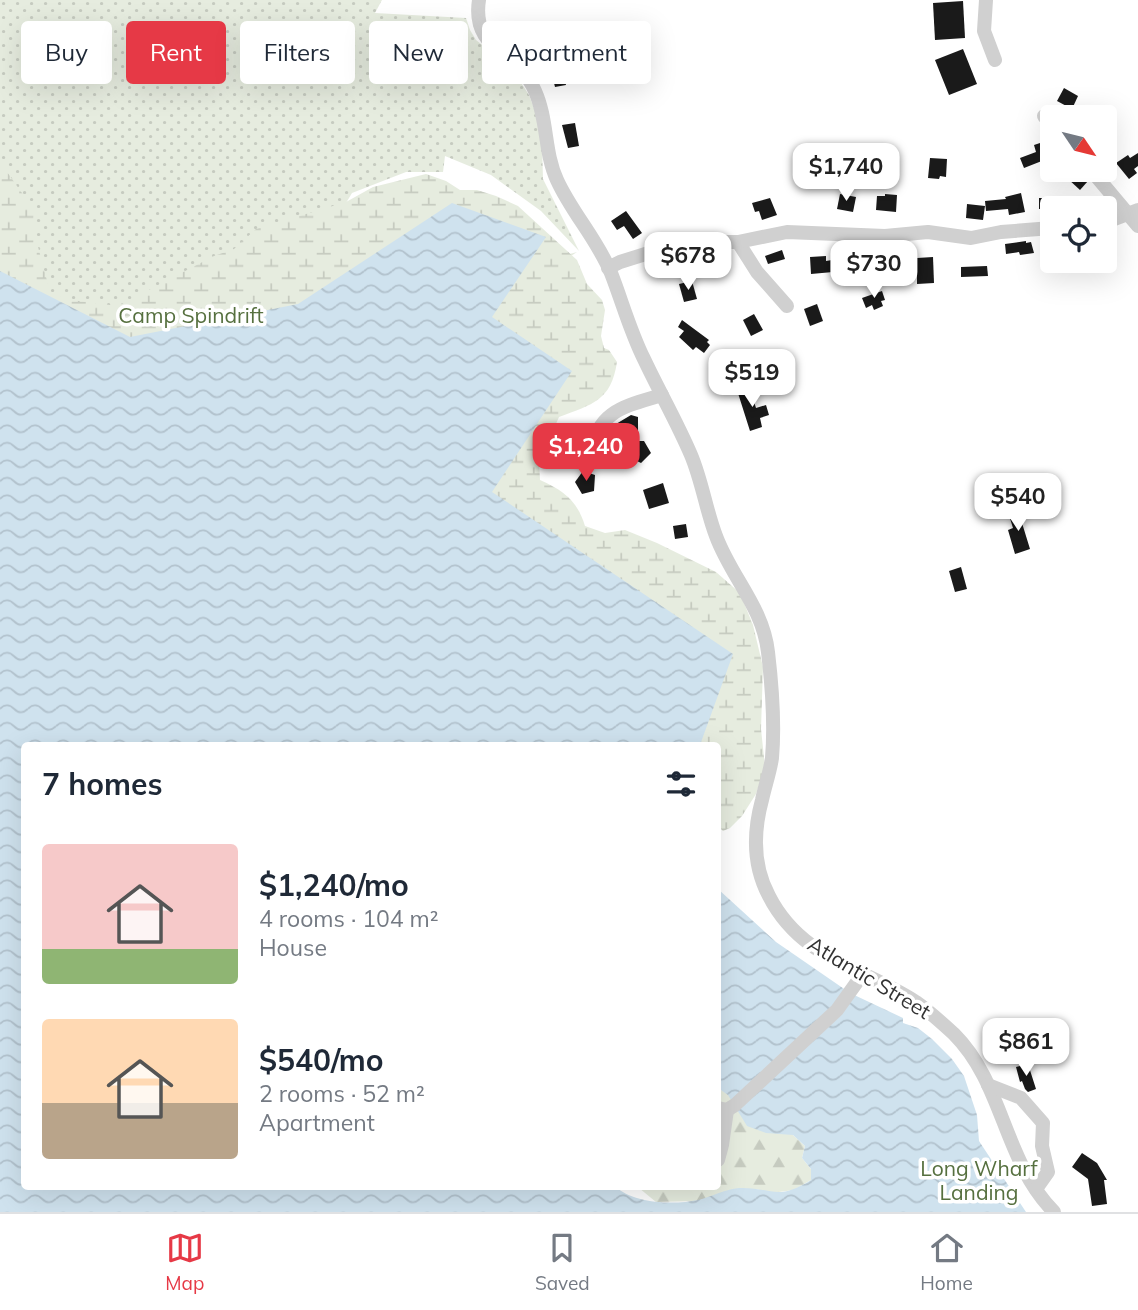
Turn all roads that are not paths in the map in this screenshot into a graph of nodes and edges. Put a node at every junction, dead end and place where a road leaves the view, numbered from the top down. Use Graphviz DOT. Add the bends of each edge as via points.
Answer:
graph roads {
  1 [pos="479,0"];
  2 [pos="986,0"];
  3 [pos="995,60"];
  4 [pos="1102,182"];
  5 [pos="1135,217"];
  6 [pos="1117,220"];
  7 [pos="1040,229"];
  8 [pos="738,242"];
  9 [pos="608,268"];
  10 [pos="787,306"];
  11 [pos="662,395"];
  12 [pos="591,454"];
  13 [pos="862,975"];
  14 [pos="988,1085"];
  15 [pos="722,1109"];
  16 [pos="1036,1189"];
  17 [pos="1054,1212"];
  1 -- 9 [label="street, Atlantic Street" via="480,31 533,87 557,179"];
  2 -- 3 [label="street" via="984,31"];
  4 -- 5 [label="street"];
  5 -- 6 [label="street"];
  7 -- 8 [label="street" via="971,238 928,232 885,236 787,232"];
  8 -- 9 [label="street" via="690,242"];
  8 -- 10 [label="street"];
  9 -- 11 [label="street, Atlantic Street"];
  11 -- 12 [label="street" via="608,417 598,426"];
  11 -- 13 [label="street, Atlantic Street" via="693,459 716,536 755,606 768,650 772,759 757,819 755,849 760,878 779,915 797,934"];
  13 -- 14 [label="street, Atlantic Street" via="918,1003 970,1052"];
  13 -- 15 [label="street" via="837,1010 735,1105"];
  14 -- 16 [label="street, Atlantic Street" via="1021,1168"];
  14 -- 16 [label="street" via="1021,1098 1043,1123 1048,1172"];
  16 -- 17 [label="street, Atlantic Street"];
}
